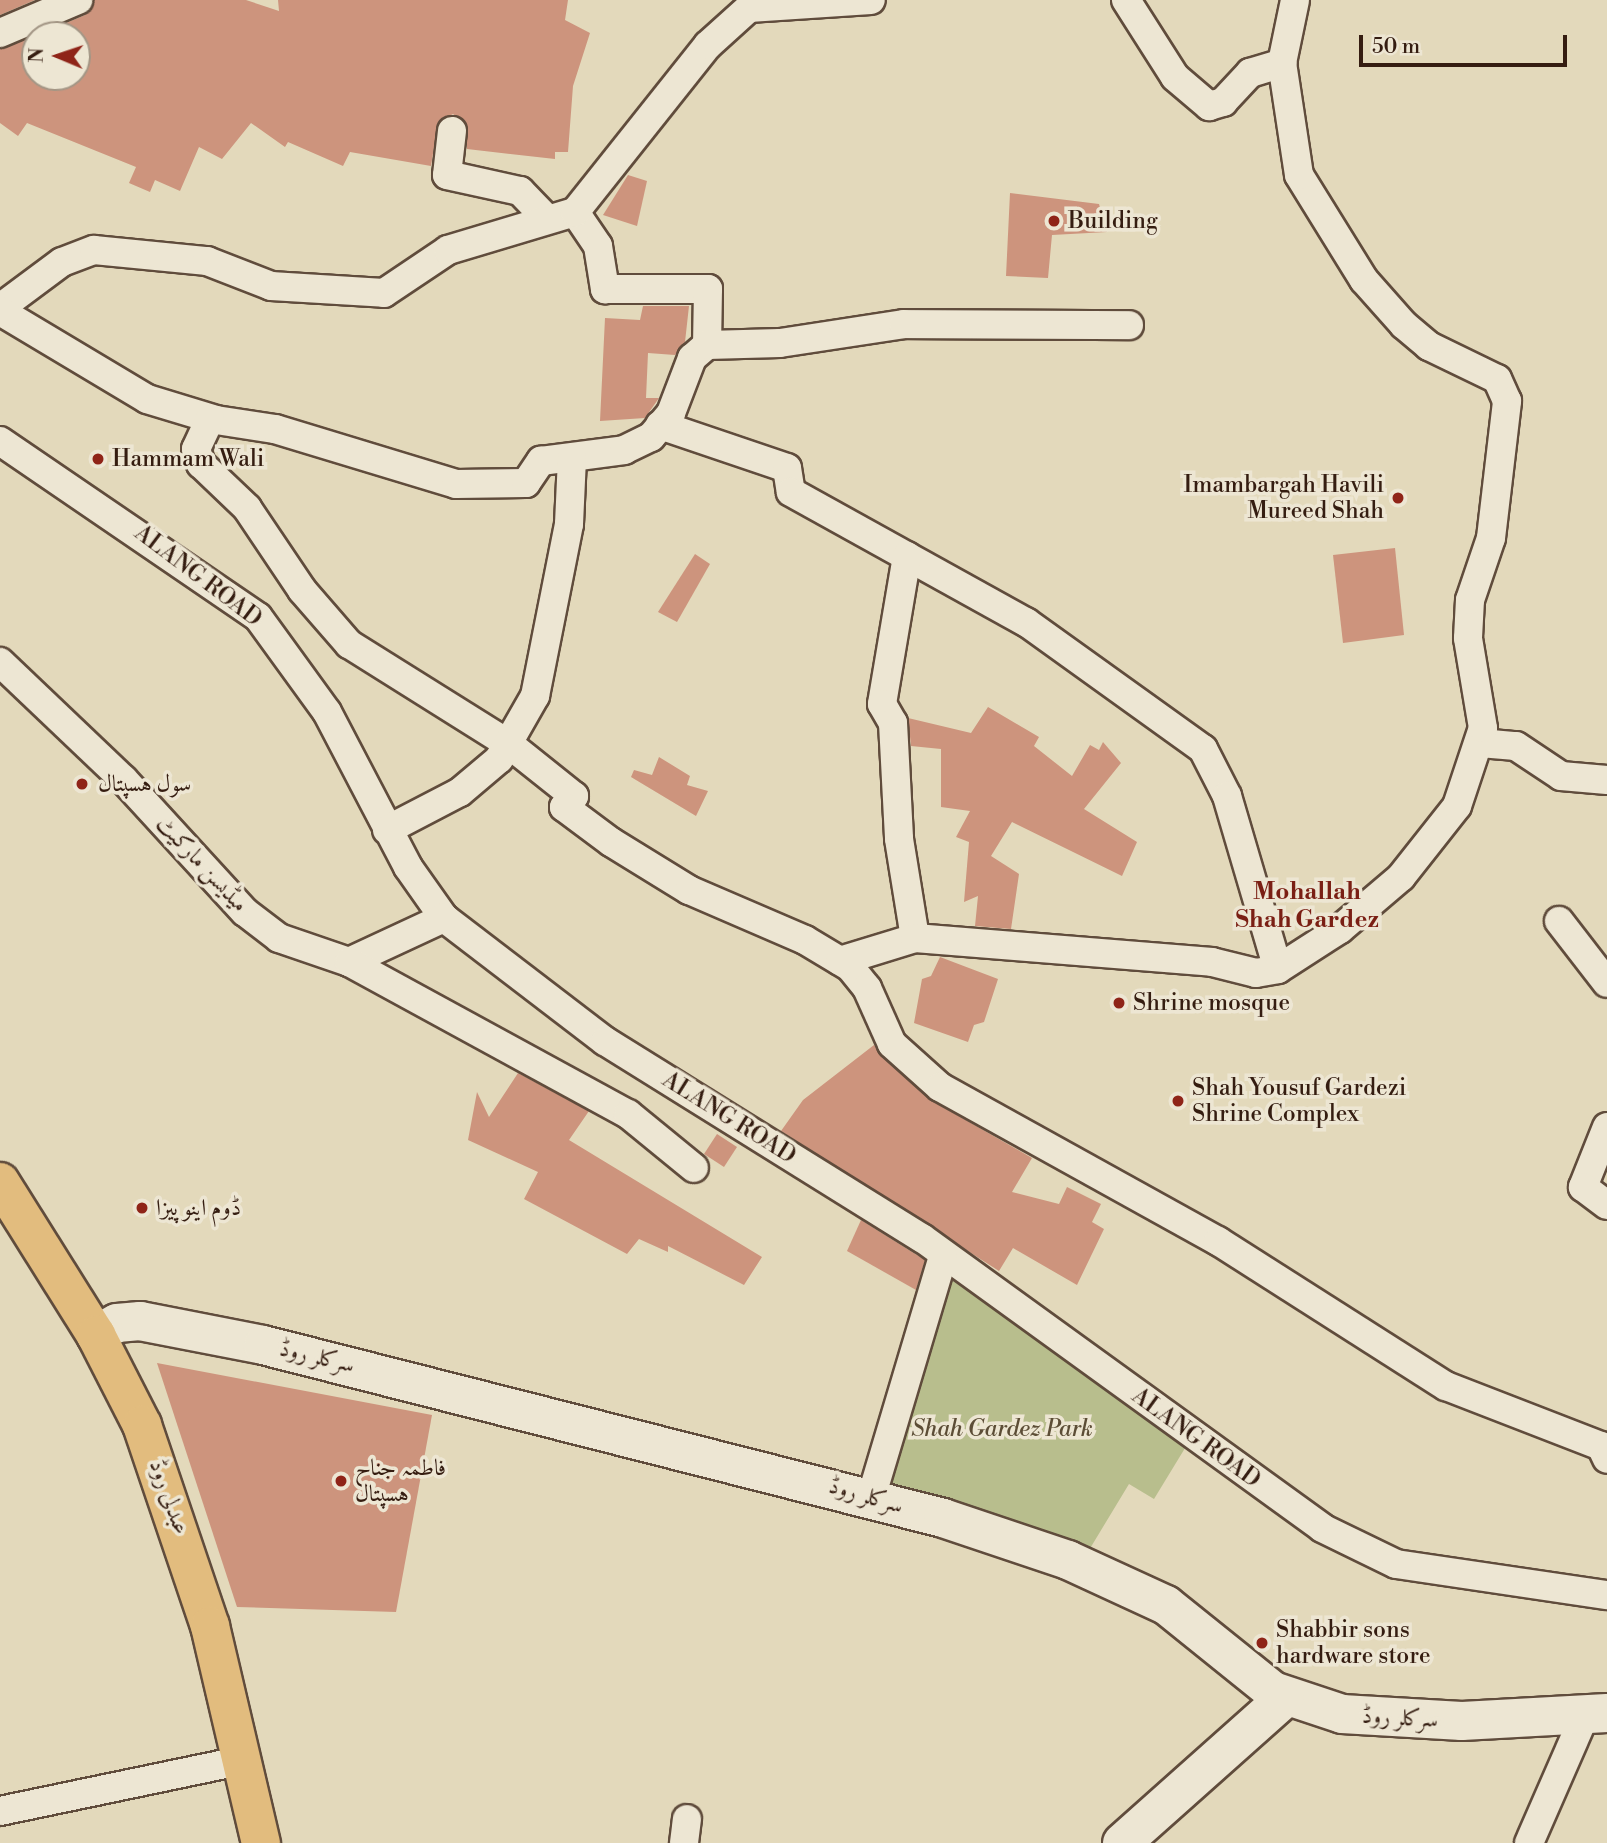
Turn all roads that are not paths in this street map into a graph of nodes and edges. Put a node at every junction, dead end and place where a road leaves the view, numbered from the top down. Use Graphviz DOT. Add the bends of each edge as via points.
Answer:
graph roads {
  1 [pos="78,0"];
  2 [pos="871,0"];
  3 [pos="1126,0"];
  4 [pos="1294,0"];
  5 [pos="0,33"];
  6 [pos="1282,63"];
  7 [pos="452,131"];
  8 [pos="576,212"];
  9 [pos="547,219"];
  10 [pos="0,309"];
  11 [pos="1129,325"];
  12 [pos="708,345"];
  13 [pos="210,419"];
  14 [pos="660,425"];
  15 [pos="0,441"];
  16 [pos="572,458"];
  17 [pos="907,556"];
  18 [pos="0,662"];
  19 [pos="1480,743"];
  20 [pos="510,745"];
  21 [pos="1607,780"];
  22 [pos="387,830"];
  23 [pos="444,918"];
  24 [pos="1559,921"];
  25 [pos="915,938"];
  26 [pos="840,961"];
  27 [pos="349,962"];
  28 [pos="1278,969"];
  29 [pos="1607,983"];
  30 [pos="1607,1127"];
  31 [pos="694,1167"];
  32 [pos="6,1201"];
  33 [pos="1607,1205"];
  34 [pos="943,1257"];
  35 [pos="96,1335"];
  36 [pos="1607,1459"];
  37 [pos="871,1498"];
  38 [pos="1607,1595"];
  39 [pos="1285,1698"];
  40 [pos="1596,1714"];
  41 [pos="239,1760"];
  42 [pos="0,1811"];
  43 [pos="261,1843"];
  44 [pos="1122,1843"];
  45 [pos="1530,1843"];
  1 -- 5 [label="street"];
  2 -- 8 [label="street" via="749,8 708,45"];
  3 -- 6 [label="street" via="1175,77 1209,106 1223,102 1250,73"];
  4 -- 6 [label="street"];
  6 -- 19 [label="street" via="1299,175 1329,227 1404,325 1429,346 1497,379 1507,401 1491,538 1470,600 1472,677 1483,704"];
  7 -- 9 [label="street" via="447,175 520,191"];
  8 -- 9 [label="street"];
  8 -- 12 [label="street" via="598,246 605,289 708,289"];
  9 -- 10 [label="street" via="448,250 384,293 271,286 207,261 94,250 62,262"];
  10 -- 13 [label="street" via="100,375"];
  11 -- 12 [label="street" via="904,324 780,344"];
  12 -- 14 [label="street" via="692,358"];
  13 -- 16 [label="street" via="275,429 456,484 526,482 541,461"];
  13 -- 20 [label="street" via="196,449 201,464 247,508 302,590 349,643"];
  14 -- 16 [label="street" via="624,450"];
  14 -- 17 [label="street" via="787,468 791,492"];
  15 -- 22 [label="street, ALANG ROAD" via="258,617 327,712"];
  16 -- 20 [label="street" via="569,524 543,663 535,696"];
  17 -- 25 [label="street" via="882,704 893,723 899,839"];
  17 -- 28 [label="street" via="1026,622 1203,750 1227,796"];
  18 -- 27 [label="street, میڈیسن مارکیٹ" via="123,779 245,912 279,938"];
  19 -- 21 [label="street" via="1516,746 1560,776"];
  19 -- 28 [label="street" via="1457,806 1401,877 1340,929"];
  20 -- 22 [label="street" via="460,792"];
  20 -- 26 [label="street" via="574,796 564,807 611,842 689,890"];
  22 -- 23 [label="street, ALANG ROAD"];
  23 -- 27 [label="street"];
  23 -- 34 [label="street, ALANG ROAD" via="605,1041 922,1238"];
  24 -- 29 [label="street"];
  25 -- 26 [label="street"];
  25 -- 28 [label="street" via="1212,962 1256,974"];
  26 -- 36 [label="street" via="867,988 892,1044 940,1087 1217,1241 1446,1386 1601,1446"];
  27 -- 31 [label="street, میڈیسن مارکیٹ" via="628,1114"];
  30 -- 33 [label="street" via="1583,1186"];
  32 -- 35 [label="main road, عبدلی روڈ"];
  34 -- 37 [label="street"];
  34 -- 38 [label="street, ALANG ROAD" via="1322,1528 1396,1564"];
  35 -- 37 [label="main road, سرکلر روڈ" via="117,1322 140,1321 263,1345"];
  35 -- 41 [label="main road, عبدلی روڈ" via="142,1425 180,1525"];
  37 -- 39 [label="main road, سرکلر روڈ" via="1068,1560 1166,1605"];
  39 -- 40 [label="main road, سرکلر روڈ" via="1342,1714 1412,1720"];
  39 -- 44 [label="main road"];
  40 -- 45 [label="street"];
  41 -- 42 [label="street"];
  41 -- 43 [label="main road, عبدلی روڈ"];
}
